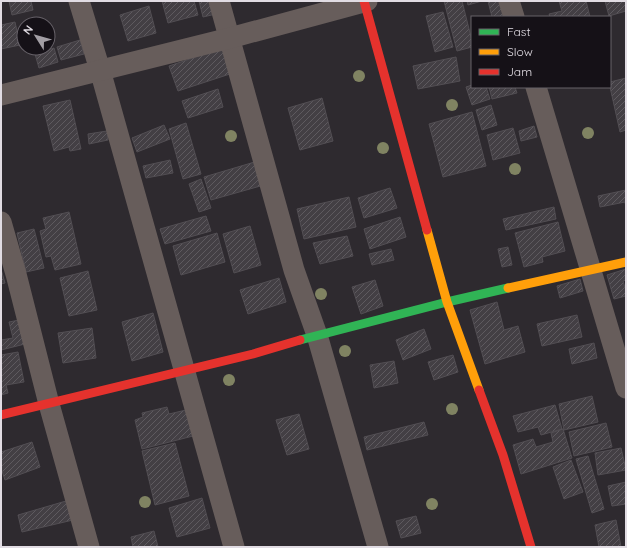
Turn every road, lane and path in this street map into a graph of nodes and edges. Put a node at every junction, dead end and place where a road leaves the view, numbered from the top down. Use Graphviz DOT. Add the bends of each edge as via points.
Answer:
graph roads {
  1 [pos="79,1"];
  2 [pos="219,1"];
  3 [pos="365,1"];
  4 [pos="509,1"];
  5 [pos="514,16"];
  6 [pos="230,38"];
  7 [pos="100,70"];
  8 [pos="536,88"];
  9 [pos="1,95"];
  10 [pos="1,222"];
  11 [pos="626,262"];
  12 [pos="591,270"];
  13 [pos="447,302"];
  14 [pos="317,335"];
  15 [pos="184,370"];
  16 [pos="626,388"];
  17 [pos="49,404"];
  18 [pos="1,415"];
  19 [pos="89,547"];
  20 [pos="234,547"];
  21 [pos="378,547"];
  22 [pos="530,547"];
  1 -- 7 [label="street"];
  2 -- 6 [label="street"];
  3 -- 6 [label="street"];
  3 -- 13 [label="street"];
  4 -- 5 [label="street"];
  6 -- 7 [label="street"];
  6 -- 14 [label="street" via="294,270"];
  7 -- 9 [label="street"];
  7 -- 15 [label="street"];
  8 -- 12 [label="street"];
  10 -- 17 [label="street"];
  11 -- 12 [label="street"];
  12 -- 13 [label="street"];
  12 -- 16 [label="street"];
  13 -- 14 [label="street"];
  13 -- 22 [label="street" via="503,455"];
  14 -- 15 [label="street" via="253,354"];
  14 -- 21 [label="street"];
  15 -- 17 [label="street"];
  15 -- 20 [label="street"];
  17 -- 18 [label="street"];
  17 -- 19 [label="street"];
}
